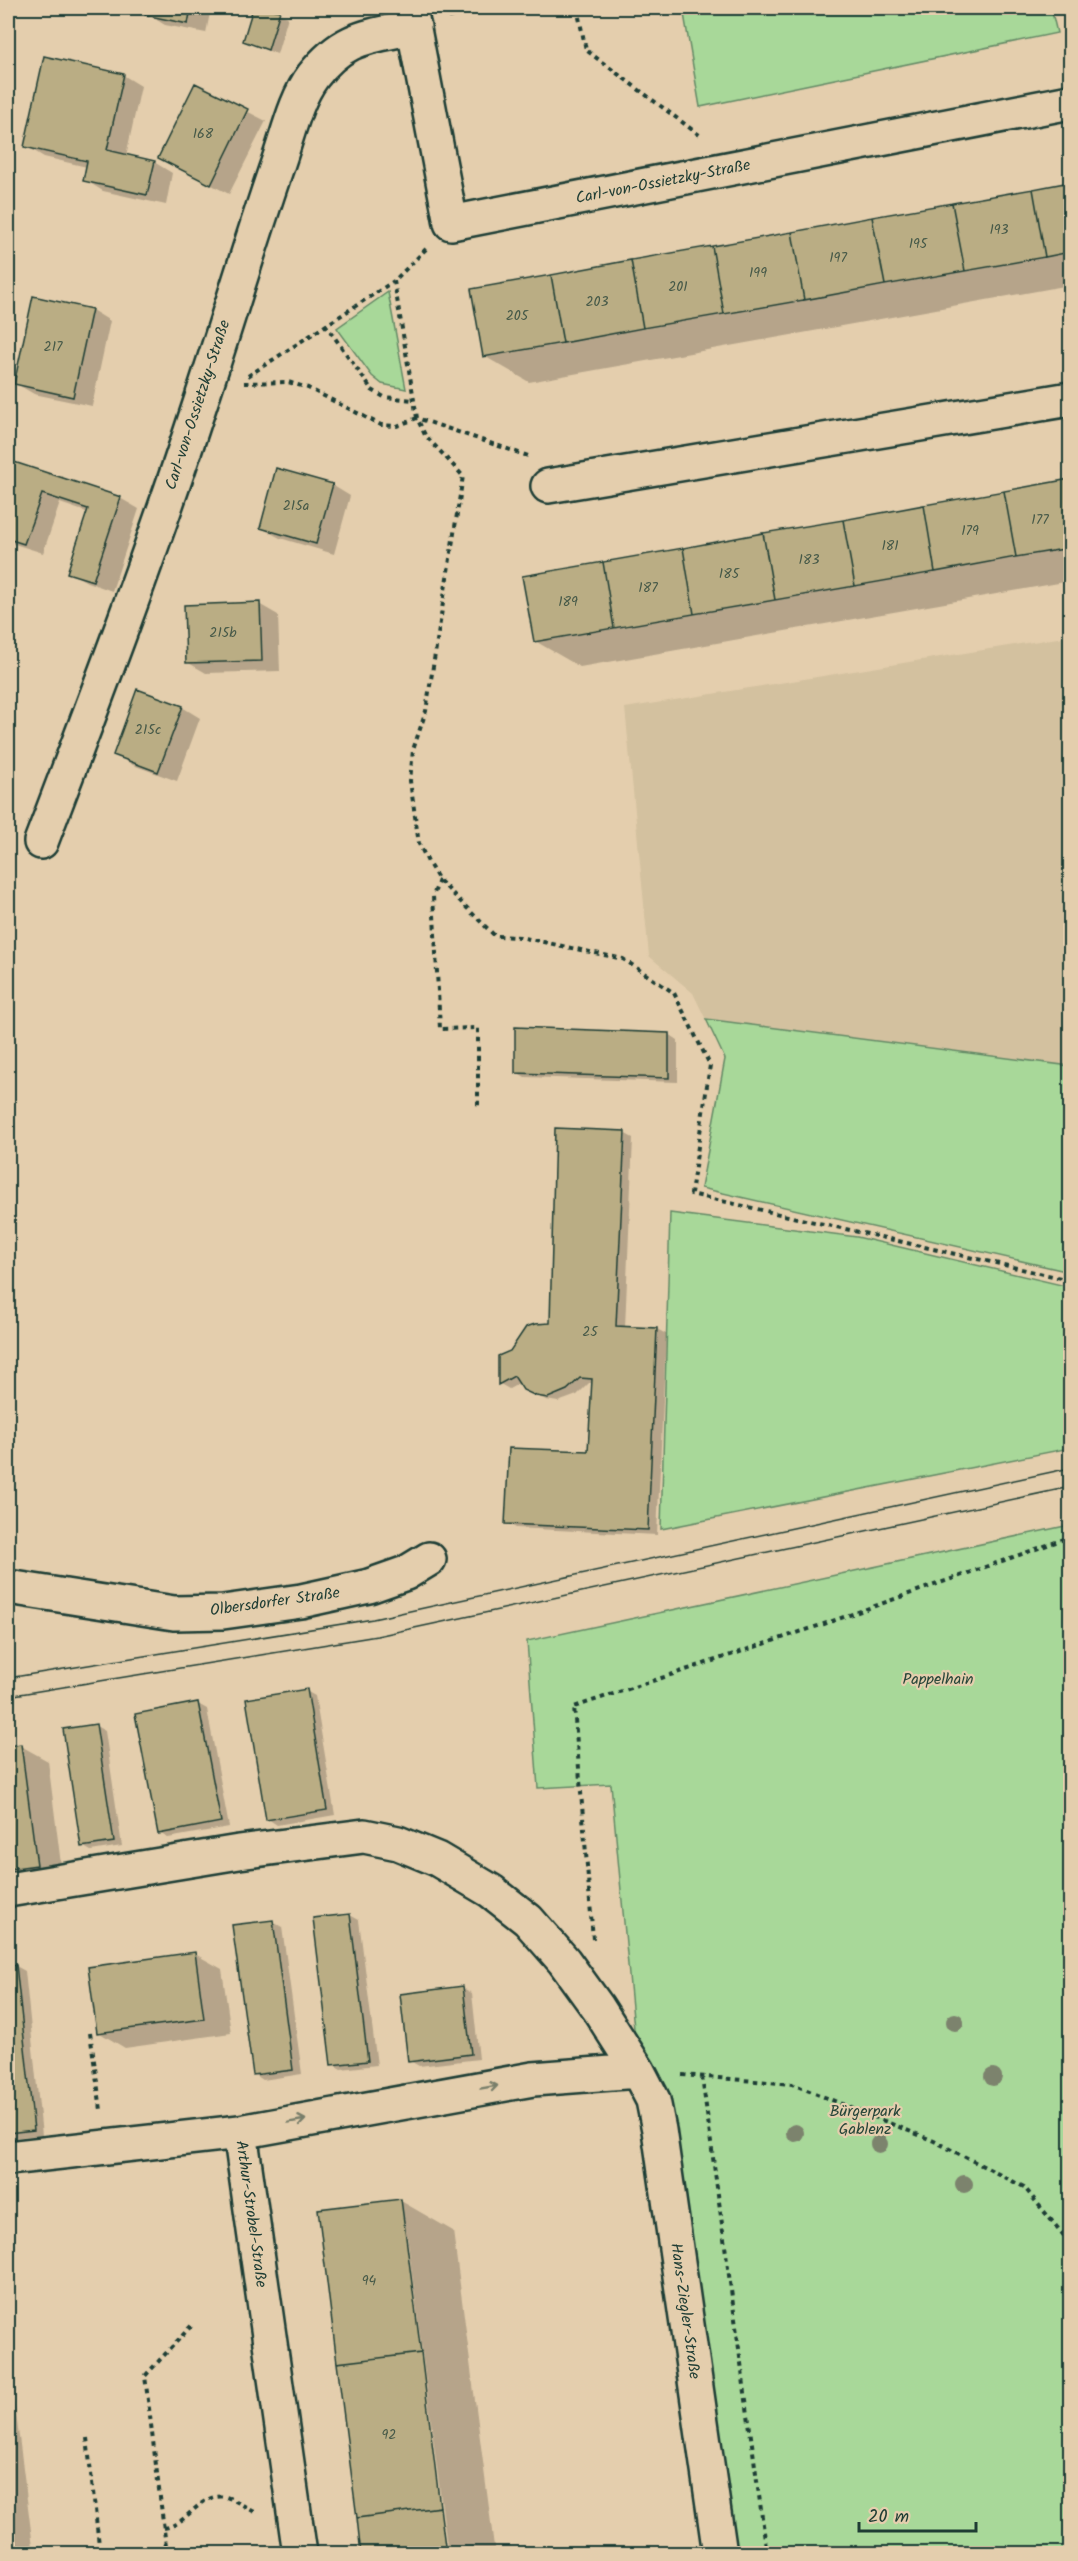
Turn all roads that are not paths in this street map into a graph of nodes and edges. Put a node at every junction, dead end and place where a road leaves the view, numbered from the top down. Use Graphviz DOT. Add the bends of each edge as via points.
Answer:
graph roads {
  1 [pos="412,17"];
  2 [pos="1071,102"];
  3 [pos="1071,399"];
  4 [pos="548,486"];
  5 [pos="41,842"];
  6 [pos="429,1558"];
  7 [pos="8,1587"];
  8 [pos="8,1890"];
  9 [pos="638,2071"];
  10 [pos="240,2132"];
  11 [pos="8,2158"];
  12 [pos="300,2553"];
  13 [pos="720,2553"];
  1 -- 2 [label="street, Carl-von-Ossietzky-Straße" via="451,223"];
  1 -- 5 [label="street, Carl-von-Ossietzky-Straße" via="343,45 312,78 300,102 130,606"];
  3 -- 4 [label="street"];
  6 -- 7 [label="street, Olbersdorfer Straße" via="406,1573 369,1586 223,1612 174,1613"];
  8 -- 9 [label="street, Hans-Ziegler-Straße" via="364,1836 398,1843 437,1859 491,1891 528,1920 564,1961"];
  10 -- 9 [label="street, Arthur-Strobel-Straße, one-way" via="533,2079"];
  9 -- 13 [label="street, Hans-Ziegler-Straße" via="652,2100 659,2130"];
  10 -- 11 [label="street"];
  10 -- 12 [label="street, Arthur-Strobel-Straße"];
}
